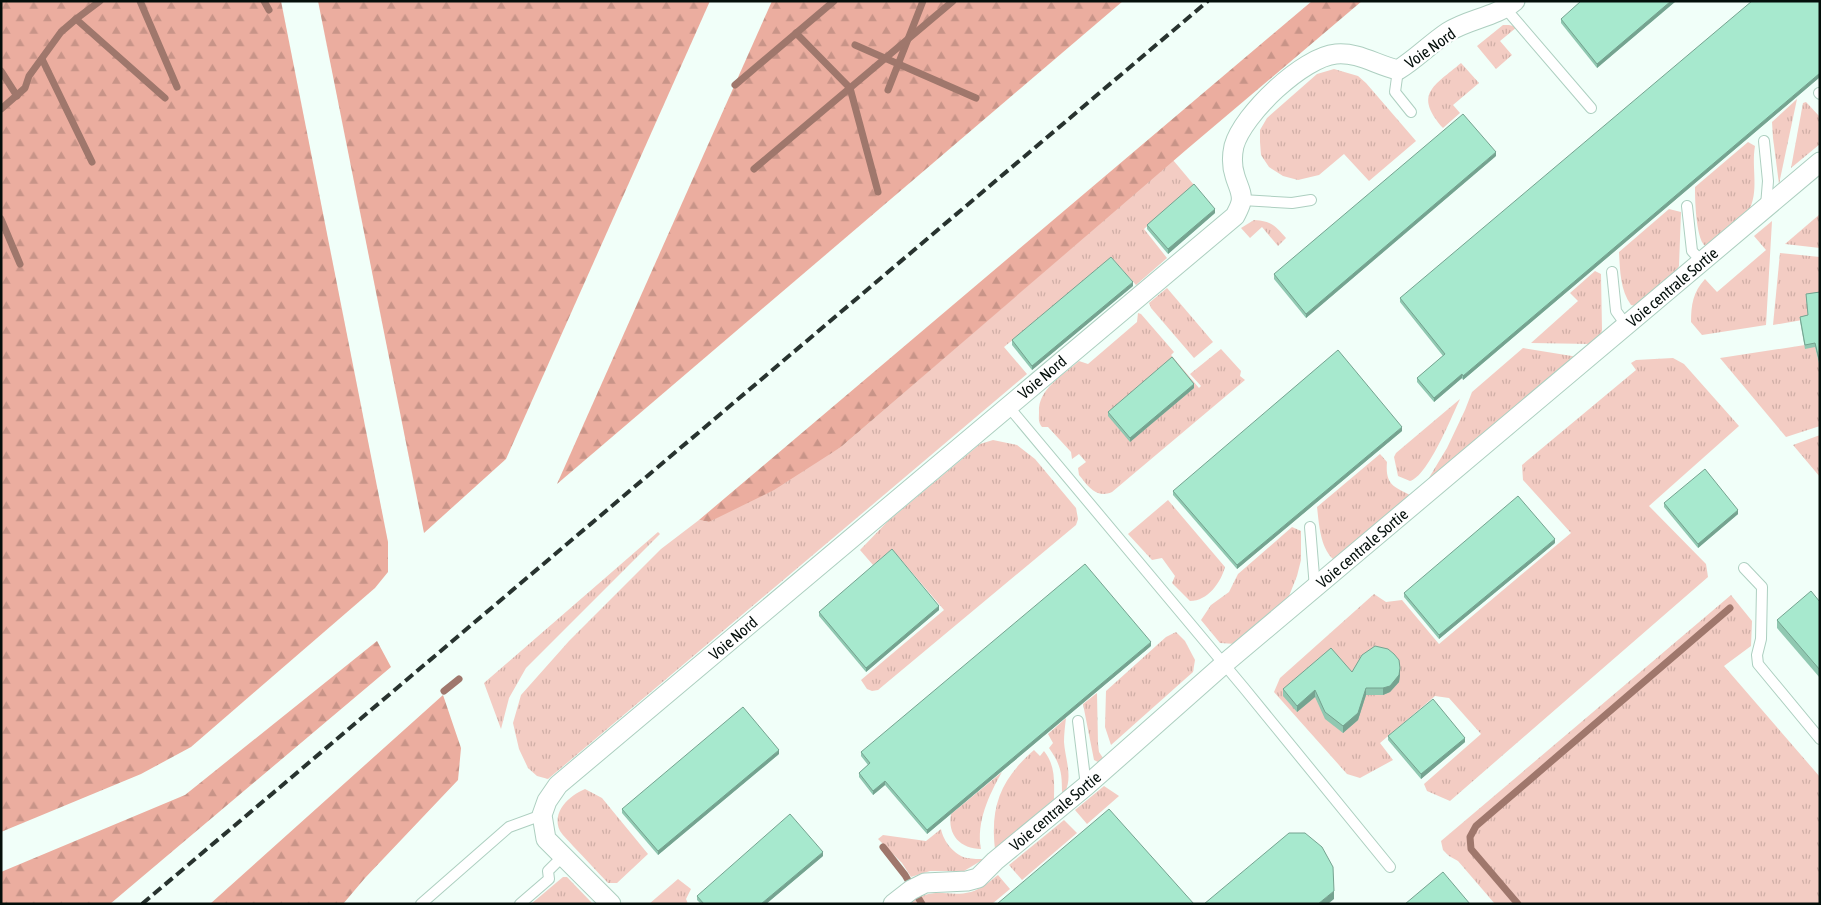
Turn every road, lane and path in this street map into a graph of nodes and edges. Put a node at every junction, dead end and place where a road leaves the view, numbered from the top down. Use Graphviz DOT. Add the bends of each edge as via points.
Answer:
graph roads {
  1 [pos="1510,5"];
  2 [pos="1398,70"];
  3 [pos="1590,108"];
  4 [pos="1411,112"];
  5 [pos="1764,141"];
  6 [pos="1820,162"];
  7 [pos="1242,200"];
  8 [pos="1311,200"];
  9 [pos="1688,206"];
  10 [pos="1766,206"];
  11 [pos="1702,262"];
  12 [pos="1612,272"];
  13 [pos="1626,325"];
  14 [pos="1008,406"];
  15 [pos="1310,527"];
  16 [pos="1744,568"];
  17 [pos="1315,588"];
  18 [pos="1224,664"];
  19 [pos="1078,721"];
  20 [pos="1820,739"];
  21 [pos="1086,786"];
  22 [pos="542,815"];
  23 [pos="562,857"];
  24 [pos="1390,867"];
  25 [pos="421,904"];
  26 [pos="520,904"];
  27 [pos="611,904"];
  28 [pos="893,904"];
  1 -- 2 [label="street, Voie Nord" via="1448,32"];
  1 -- 3 [label="lane"];
  2 -- 4 [label="lane" via="1395,92"];
  2 -- 7 [label="street, Voie Nord" via="1354,54 1335,54 1313,61 1298,72 1252,114 1234,146 1233,163"];
  5 -- 10 [label="lane" via="1768,181"];
  6 -- 10 [label="street, Voie centrale Sortie"];
  7 -- 8 [label="lane" via="1292,203"];
  7 -- 14 [label="street, Voie Nord" via="1235,216"];
  9 -- 11 [label="lane" via="1692,251"];
  10 -- 11 [label="street, Voie centrale Sortie"];
  11 -- 13 [label="street, Voie centrale Sortie"];
  12 -- 13 [label="lane" via="1616,311"];
  13 -- 17 [label="street, Voie centrale Sortie"];
  14 -- 18 [label="lane"];
  14 -- 22 [label="street, Voie Nord" via="558,785"];
  15 -- 17 [label="lane"];
  16 -- 20 [label="lane" via="1762,587 1758,664"];
  17 -- 18 [label="street, Voie centrale Sortie"];
  18 -- 21 [label="street, Voie centrale Sortie"];
  18 -- 24 [label="lane"];
  19 -- 21 [label="lane"];
  21 -- 28 [label="street, Voie centrale Sortie" via="978,878 925,883"];
  22 -- 23 [label="street" via="546,839"];
  22 -- 25 [label="lane" via="509,827"];
  23 -- 26 [label="lane" via="548,870 549,879"];
  23 -- 27 [label="street"];
}
